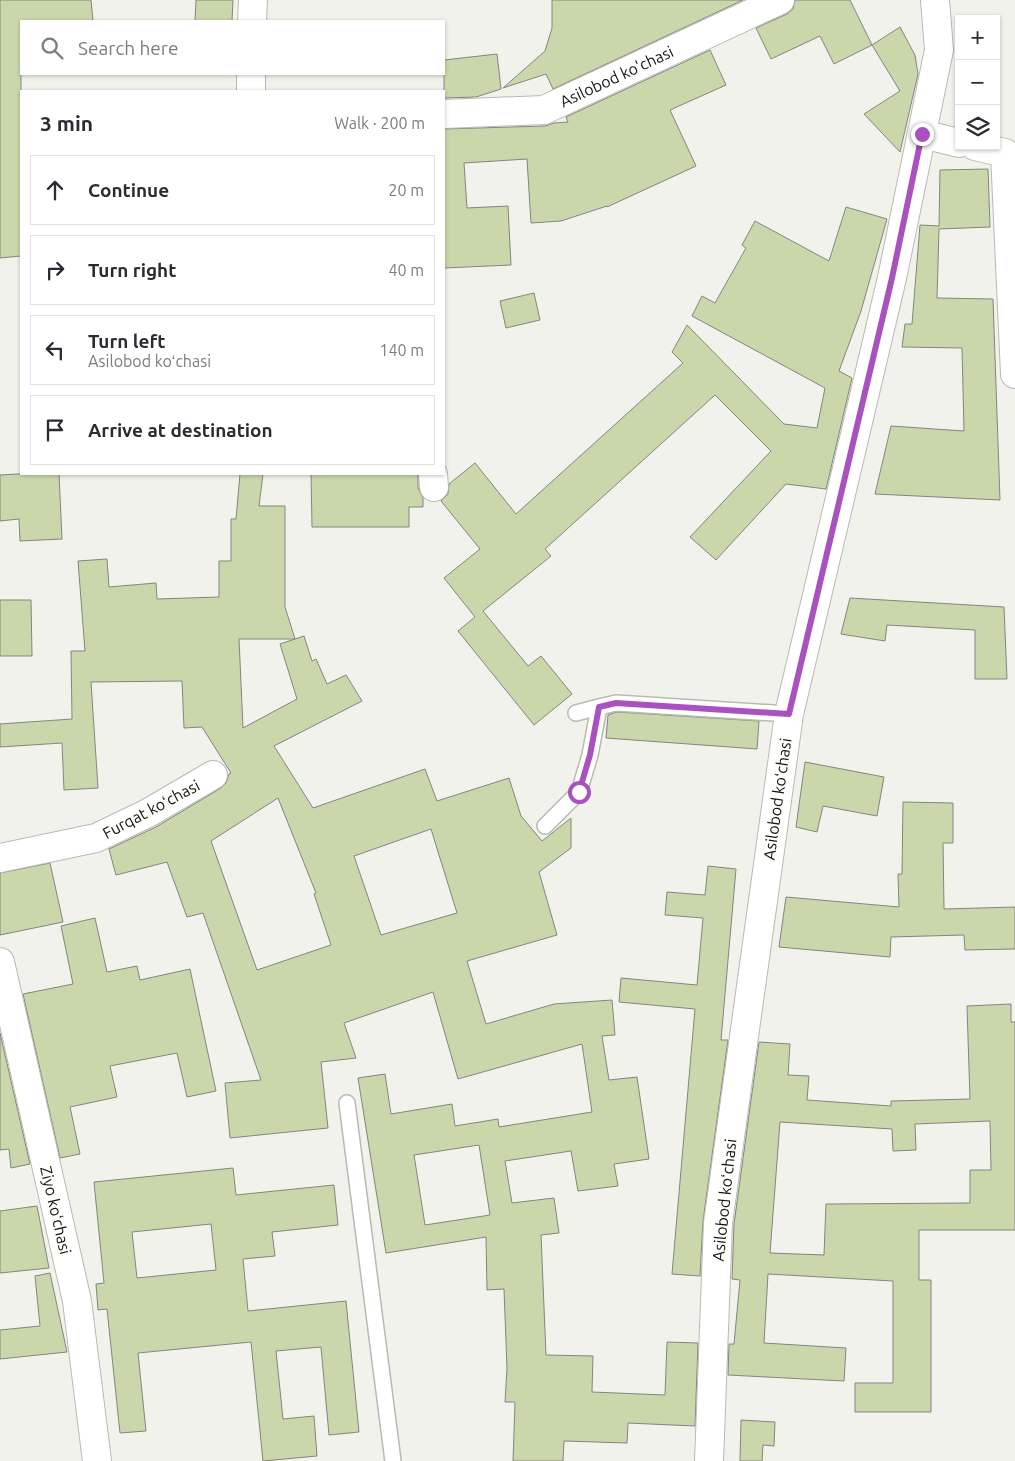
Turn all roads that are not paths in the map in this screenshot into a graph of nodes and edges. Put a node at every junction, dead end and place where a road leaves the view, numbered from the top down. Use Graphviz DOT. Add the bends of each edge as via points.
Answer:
graph roads {
  1 [pos="253,0"];
  2 [pos="780,0"];
  3 [pos="935,0"];
  4 [pos="252,20"];
  5 [pos="251,75"];
  6 [pos="250,90"];
  7 [pos="445,114"];
  8 [pos="922,134"];
  9 [pos="955,142"];
  10 [pos="992,150"];
  11 [pos="1015,374"];
  12 [pos="599,707"];
  13 [pos="576,713"];
  14 [pos="789,714"];
  15 [pos="213,776"];
  16 [pos="545,826"];
  17 [pos="0,858"];
  18 [pos="0,962"];
  19 [pos="347,1103"];
  20 [pos="97,1461"];
  21 [pos="393,1461"];
  22 [pos="709,1461"];
  1 -- 4 [label="street"];
  2 -- 7 [label="street, Asilobod ko'chasi" via="544,110"];
  3 -- 8 [label="street, Asilobod koʻchasi" via="939,50"];
  5 -- 6 [label="street"];
  8 -- 9 [label="street"];
  8 -- 14 [label="street, Asilobod koʻchasi" via="892,278"];
  10 -- 11 [label="street" via="1005,153"];
  12 -- 13 [label="lane"];
  12 -- 14 [label="lane" via="616,703"];
  12 -- 16 [label="lane" via="579,792"];
  14 -- 22 [label="street, Asilobod koʻchasi" via="718,1223"];
  15 -- 17 [label="street, Furqat koʻchasi" via="96,838"];
  18 -- 20 [label="street, Ziyo koʻchasi" via="77,1301"];
  19 -- 21 [label="lane"];
}
